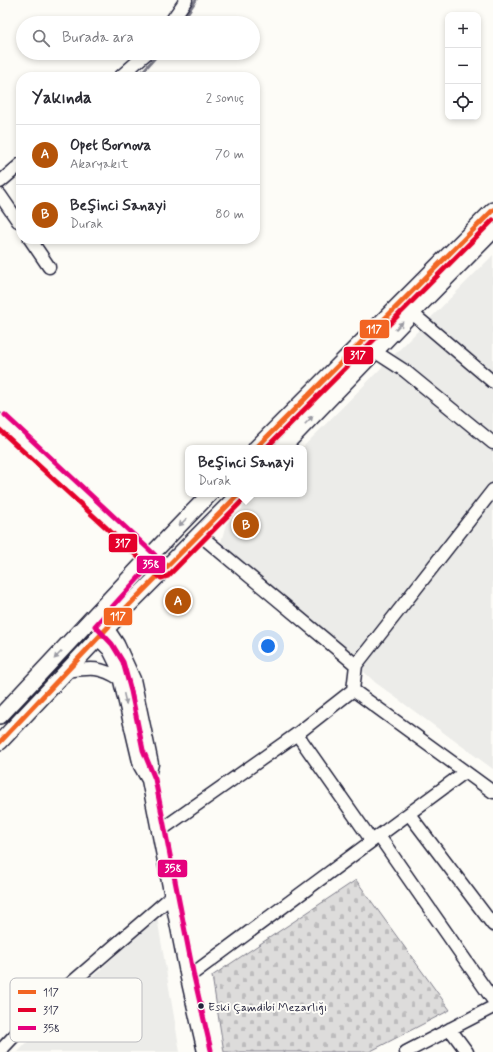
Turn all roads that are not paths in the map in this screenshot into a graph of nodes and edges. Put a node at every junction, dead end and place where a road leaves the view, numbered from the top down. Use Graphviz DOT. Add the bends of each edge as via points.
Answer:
graph roads {
  1 [pos="186,0"];
  2 [pos="175,16"];
  3 [pos="139,60"];
  4 [pos="126,72"];
  5 [pos="16,168"];
  6 [pos="0,182"];
  7 [pos="0,195"];
  8 [pos="493,210"];
  9 [pos="16,217"];
  10 [pos="493,231"];
  11 [pos="33,244"];
  12 [pos="49,267"];
  13 [pos="412,313"];
  14 [pos="374,351"];
  15 [pos="493,382"];
  16 [pos="0,420"];
  17 [pos="493,444"];
  18 [pos="259,445"];
  19 [pos="285,445"];
  20 [pos="493,490"];
  21 [pos="207,497"];
  22 [pos="236,497"];
  23 [pos="200,535"];
  24 [pos="148,557"];
  25 [pos="163,570"];
  26 [pos="90,622"];
  27 [pos="103,634"];
  28 [pos="356,665"];
  29 [pos="67,671"];
  30 [pos="120,679"];
  31 [pos="353,690"];
  32 [pos="0,716"];
  33 [pos="297,734"];
  34 [pos="0,742"];
  35 [pos="465,772"];
  36 [pos="148,780"];
  37 [pos="493,792"];
  38 [pos="409,814"];
  39 [pos="158,832"];
  40 [pos="376,838"];
  41 [pos="171,897"];
  42 [pos="493,925"];
  43 [pos="77,978"];
  44 [pos="187,978"];
  45 [pos="493,1000"];
  46 [pos="493,1007"];
  47 [pos="450,1029"];
  48 [pos="10,1040"];
  49 [pos="0,1051"];
  50 [pos="204,1052"];
  51 [pos="406,1052"];
  52 [pos="467,1052"];
  1 -- 2 [label="street"];
  3 -- 4 [label="street"];
  5 -- 6 [label="street"];
  7 -- 9 [label="street"];
  8 -- 18 [label="main road"];
  10 -- 13 [label="main road"];
  11 -- 12 [label="street"];
  14 -- 13 [label="main road, one-way"];
  13 -- 15 [label="street"];
  14 -- 17 [label="street" via="405,371"];
  19 -- 14 [label="main road, one-way"];
  16 -- 24 [label="street"];
  20 -- 28 [label="street"];
  21 -- 24 [label="main road, one-way"];
  22 -- 23 [label="main road"];
  23 -- 25 [label="main road"];
  23 -- 28 [label="street"];
  24 -- 25 [label="street"];
  24 -- 26 [label="main road"];
  25 -- 27 [label="main road"];
  26 -- 27 [label="main road"];
  26 -- 32 [label="main road, one-way"];
  27 -- 29 [label="main road"];
  27 -- 30 [label="street"];
  27 -- 36 [label="street" via="126,658 134,679 152,764"];
  28 -- 31 [label="street"];
  29 -- 30 [label="street" via="98,668 107,670"];
  29 -- 34 [label="main road"];
  30 -- 36 [label="street, one-way" via="140,766"];
  31 -- 33 [label="street"];
  31 -- 35 [label="street"];
  33 -- 39 [label="street"];
  33 -- 40 [label="street"];
  35 -- 37 [label="street"];
  35 -- 38 [label="street"];
  36 -- 39 [label="street"];
  38 -- 40 [label="street"];
  38 -- 42 [label="street"];
  39 -- 41 [label="street"];
  40 -- 44 [label="street"];
  40 -- 45 [label="street"];
  41 -- 43 [label="street"];
  41 -- 44 [label="street"];
  44 -- 50 [label="street"];
  46 -- 47 [label="street"];
  47 -- 51 [label="street"];
  47 -- 52 [label="street"];
  48 -- 49 [label="street"];
}
